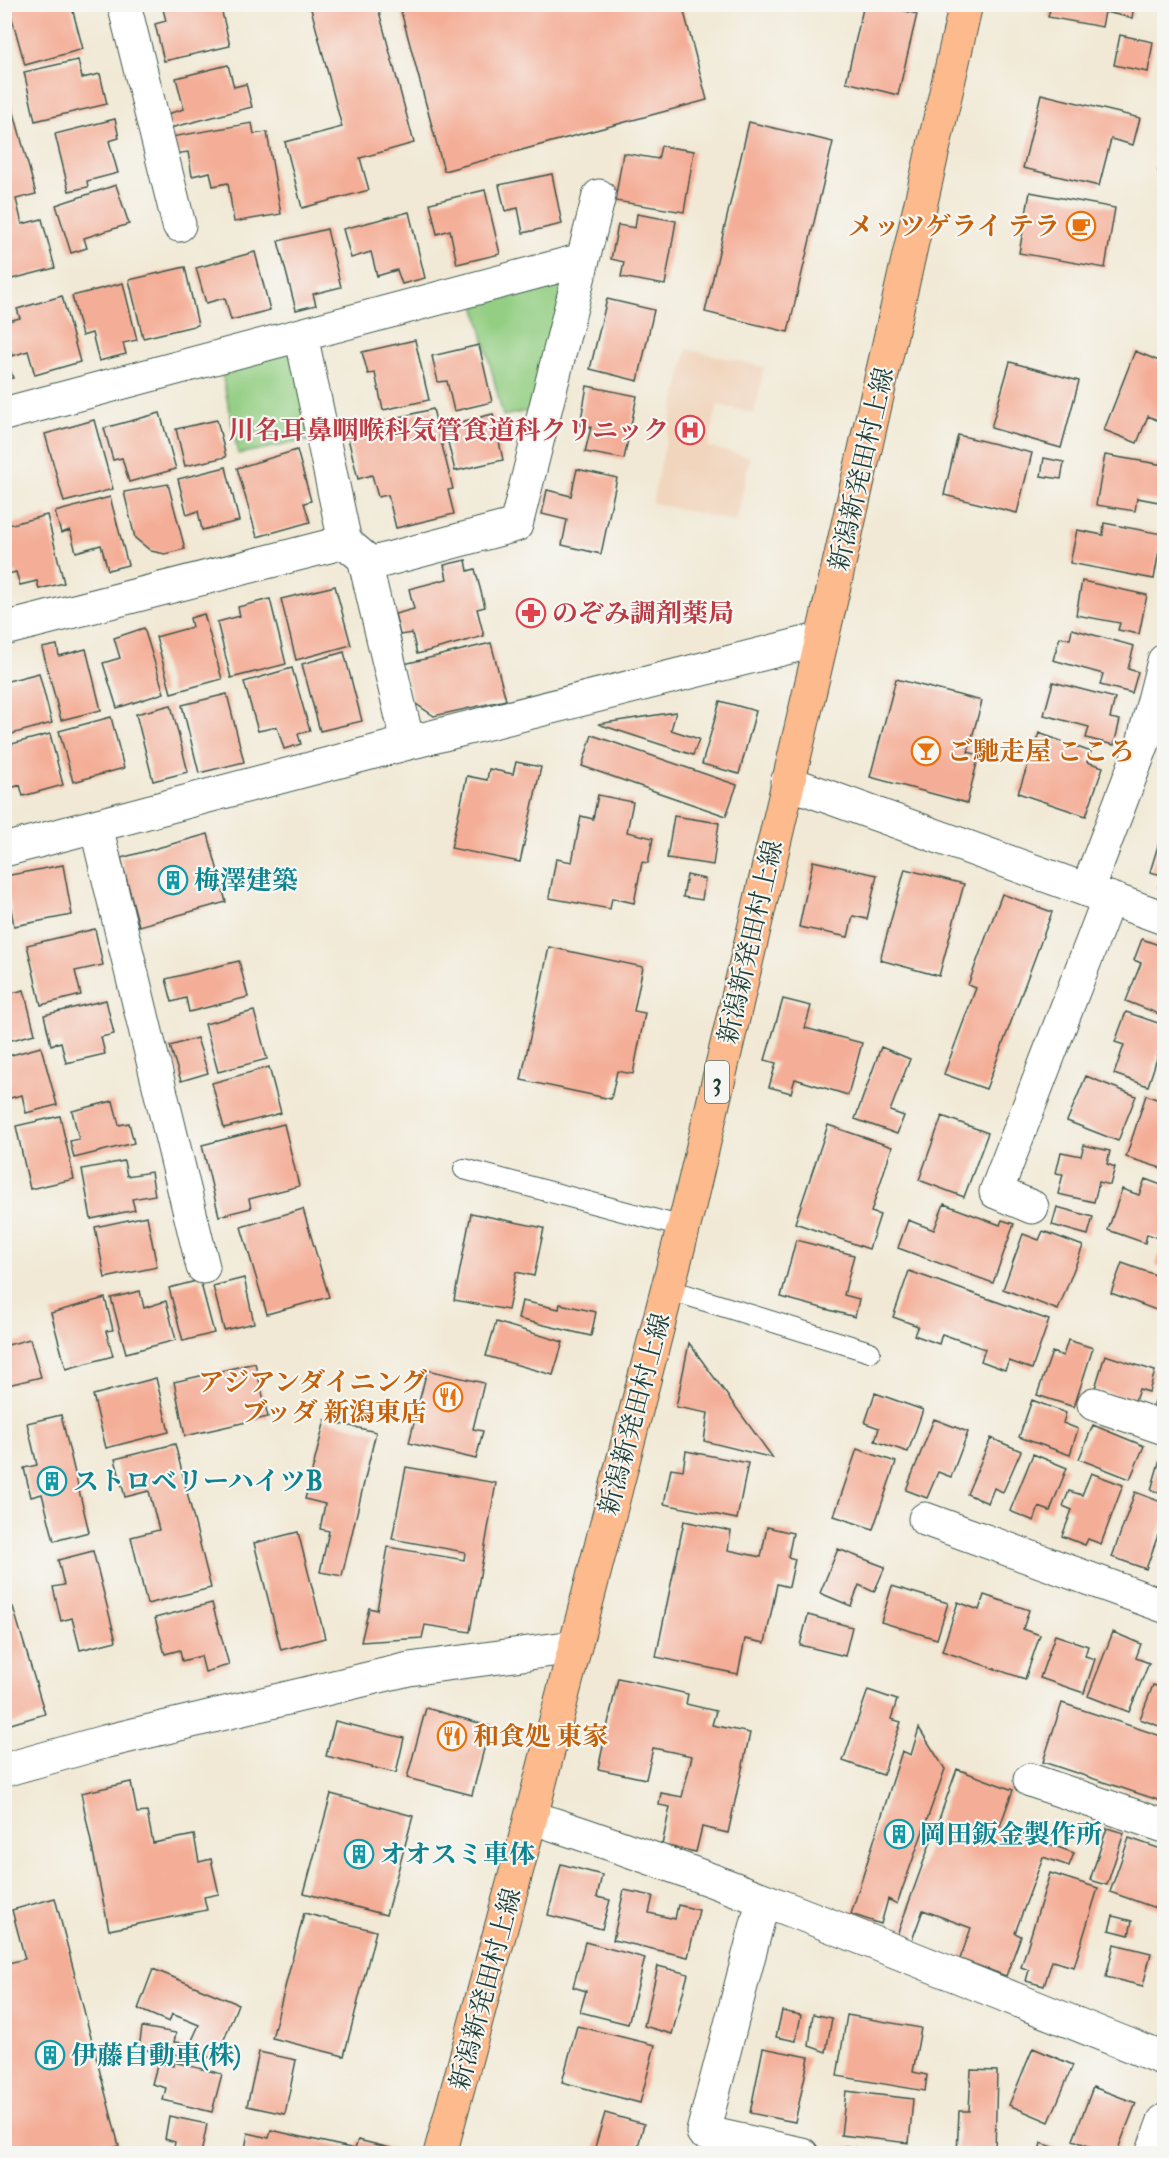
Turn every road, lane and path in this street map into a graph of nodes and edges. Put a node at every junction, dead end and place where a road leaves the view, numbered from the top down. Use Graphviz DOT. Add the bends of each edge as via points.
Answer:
graph roads {
  1 [pos="124,4"];
  2 [pos="966,4"];
  3 [pos="599,196"];
  4 [pos="179,225"];
  5 [pos="582,260"];
  6 [pos="301,334"];
  7 [pos="4,414"];
  8 [pos="355,554"];
  9 [pos="4,629"];
  10 [pos="822,639"];
  11 [pos="1164,661"];
  12 [pos="408,743"];
  13 [pos="787,782"];
  14 [pos="96,826"];
  15 [pos="4,850"];
  16 [pos="1098,894"];
  17 [pos="1164,918"];
  18 [pos="464,1169"];
  19 [pos="1032,1207"];
  20 [pos="683,1227"];
  21 [pos="203,1267"];
  22 [pos="667,1289"];
  23 [pos="870,1352"];
  24 [pos="1094,1404"];
  25 [pos="1164,1428"];
  26 [pos="926,1519"];
  27 [pos="1164,1606"];
  28 [pos="574,1647"];
  29 [pos="4,1770"];
  30 [pos="1030,1780"];
  31 [pos="531,1817"];
  32 [pos="1164,1826"];
  33 [pos="763,1901"];
  34 [pos="1164,2059"];
  35 [pos="1164,2121"];
  36 [pos="440,2154"];
  37 [pos="802,2154"];
  38 [pos="1152,2154"];
  1 -- 4 [label="street"];
  2 -- 10 [label="main road, 新潟新発田村上線 / 3"];
  3 -- 5 [label="street"];
  5 -- 6 [label="street"];
  5 -- 8 [label="street" via="516,525"];
  6 -- 7 [label="street"];
  6 -- 8 [label="street"];
  8 -- 9 [label="street"];
  8 -- 12 [label="street"];
  10 -- 12 [label="street"];
  10 -- 13 [label="main road, 新潟新発田村上線 / 3"];
  11 -- 16 [label="street"];
  12 -- 14 [label="street"];
  13 -- 16 [label="street"];
  13 -- 20 [label="main road, 新潟新発田村上線 / 3"];
  14 -- 15 [label="street"];
  14 -- 21 [label="street"];
  16 -- 17 [label="street"];
  16 -- 19 [label="street" via="996,1192"];
  18 -- 20 [label="lane"];
  20 -- 22 [label="main road, 新潟新発田村上線 / 3"];
  22 -- 23 [label="lane"];
  22 -- 28 [label="main road, 新潟新発田村上線 / 3"];
  24 -- 25 [label="street"];
  26 -- 27 [label="street"];
  28 -- 29 [label="street" via="409,1669"];
  28 -- 31 [label="main road, 新潟新発田村上線 / 3"];
  30 -- 32 [label="street"];
  31 -- 33 [label="street"];
  31 -- 36 [label="main road, 新潟新発田村上線 / 3"];
  33 -- 34 [label="street"];
  33 -- 37 [label="street" via="703,2132"];
  35 -- 38 [label="street"];
}
